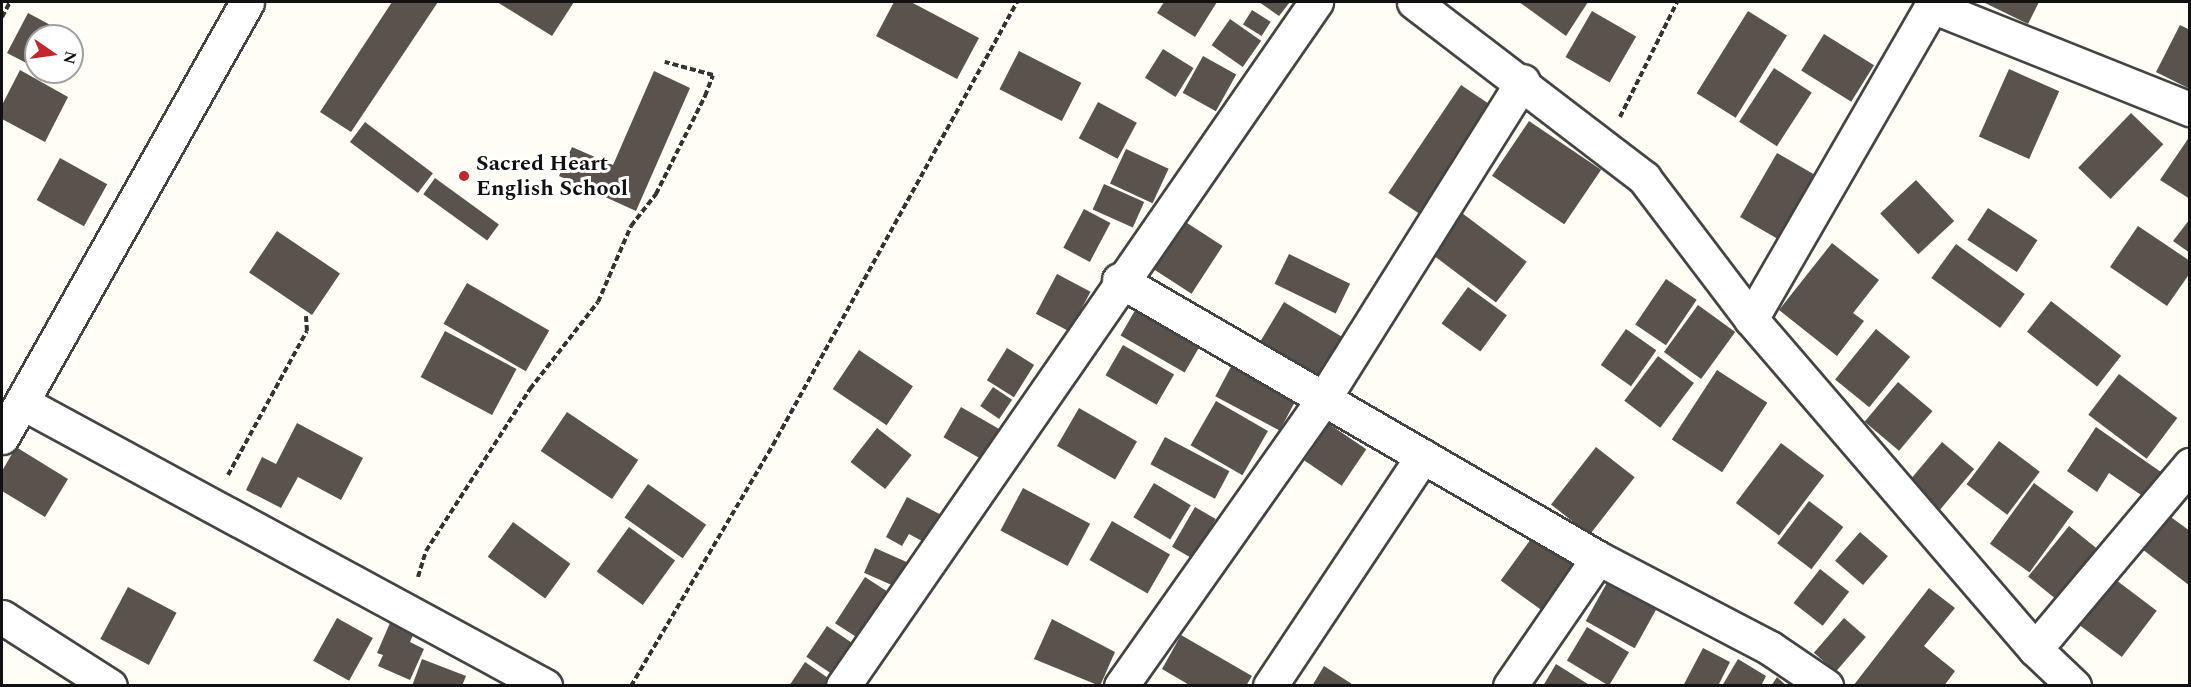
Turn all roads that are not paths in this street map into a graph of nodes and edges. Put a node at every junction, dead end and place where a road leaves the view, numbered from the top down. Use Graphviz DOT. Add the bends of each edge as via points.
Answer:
graph roads {
  1 [pos="247,2"];
  2 [pos="1316,2"];
  3 [pos="1414,2"];
  4 [pos="1933,4"];
  5 [pos="1523,81"];
  6 [pos="2190,109"];
  7 [pos="1119,280"];
  8 [pos="1751,319"];
  9 [pos="1324,398"];
  10 [pos="23,403"];
  11 [pos="2,436"];
  12 [pos="1423,456"];
  13 [pos="2190,465"];
  14 [pos="1598,558"];
  15 [pos="2,617"];
  16 [pos="2035,649"];
  17 [pos="110,686"];
  18 [pos="545,686"];
  19 [pos="843,686"];
  20 [pos="1121,686"];
  21 [pos="1270,686"];
  22 [pos="1510,686"];
  23 [pos="1826,686"];
  24 [pos="2074,686"];
  1 -- 10 [label="street"];
  2 -- 7 [label="street"];
  3 -- 5 [label="street"];
  4 -- 6 [label="street"];
  4 -- 8 [label="street"];
  5 -- 8 [label="street" via="1644,178"];
  5 -- 9 [label="street"];
  7 -- 9 [label="street"];
  7 -- 19 [label="street"];
  8 -- 16 [label="street"];
  9 -- 12 [label="street"];
  9 -- 20 [label="street"];
  10 -- 11 [label="street"];
  10 -- 18 [label="street"];
  12 -- 14 [label="street"];
  12 -- 21 [label="street"];
  13 -- 16 [label="street"];
  14 -- 22 [label="street"];
  14 -- 23 [label="street" via="1770,648"];
  15 -- 17 [label="street"];
  16 -- 24 [label="street"];
}
